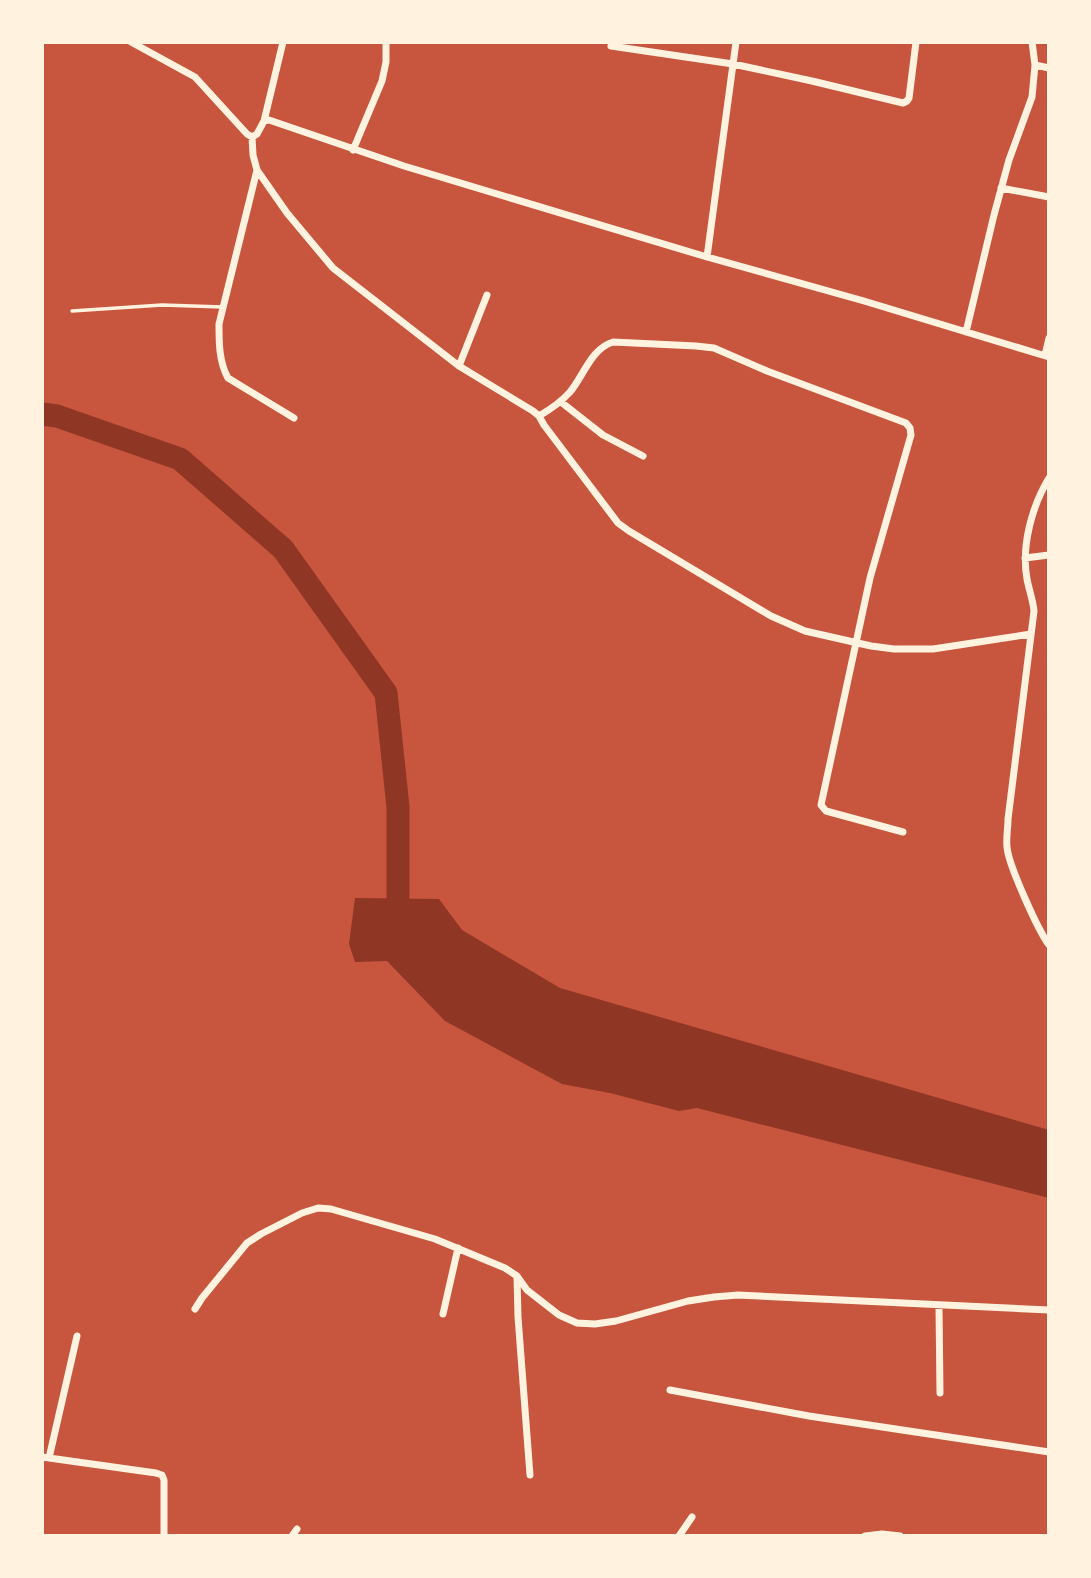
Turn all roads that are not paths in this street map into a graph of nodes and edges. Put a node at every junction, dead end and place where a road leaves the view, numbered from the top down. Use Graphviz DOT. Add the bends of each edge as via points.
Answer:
graph roads {
  1 [pos="131,42"];
  2 [pos="283,42"];
  3 [pos="386,42"];
  4 [pos="736,42"];
  5 [pos="916,42"];
  6 [pos="1032,42"];
  7 [pos="611,46"];
  8 [pos="733,64"];
  9 [pos="1035,65"];
  10 [pos="1049,68"];
  11 [pos="264,121"];
  12 [pos="252,137"];
  13 [pos="353,150"];
  14 [pos="257,170"];
  15 [pos="1001,188"];
  16 [pos="1049,197"];
  17 [pos="707,257"];
  18 [pos="487,295"];
  19 [pos="223,307"];
  20 [pos="72,311"];
  21 [pos="966,332"];
  22 [pos="1049,338"];
  23 [pos="1047,356"];
  24 [pos="459,366"];
  25 [pos="561,402"];
  26 [pos="539,416"];
  27 [pos="294,418"];
  28 [pos="643,456"];
  29 [pos="1049,478"];
  30 [pos="1049,555"];
  31 [pos="1025,558"];
  32 [pos="1031,634"];
  33 [pos="855,643"];
  34 [pos="903,832"];
  35 [pos="1049,945"];
  36 [pos="458,1248"];
  37 [pos="517,1276"];
  38 [pos="939,1306"];
  39 [pos="195,1309"];
  40 [pos="1049,1310"];
  41 [pos="443,1314"];
  42 [pos="77,1336"];
  43 [pos="670,1390"];
  44 [pos="940,1393"];
  45 [pos="1049,1452"];
  46 [pos="46,1457"];
  47 [pos="530,1475"];
  48 [pos="692,1517"];
  49 [pos="164,1536"];
  50 [pos="680,1536"];
  51 [pos="864,1536"];
  52 [pos="901,1536"];
  1 -- 12 [label="street" via="195,77"];
  2 -- 11 [label="street"];
  3 -- 13 [label="street" via="382,81"];
  4 -- 8 [label="street"];
  5 -- 8 [label="street" via="909,98 903,103"];
  6 -- 9 [label="street"];
  7 -- 8 [label="street"];
  8 -- 17 [label="street"];
  9 -- 10 [label="street"];
  9 -- 15 [label="street" via="1032,97"];
  11 -- 12 [label="street"];
  11 -- 13 [label="street"];
  12 -- 14 [label="street"];
  13 -- 17 [label="street"];
  14 -- 19 [label="street"];
  14 -- 24 [label="street" via="333,268"];
  15 -- 16 [label="street"];
  15 -- 21 [label="street"];
  17 -- 21 [label="street"];
  18 -- 24 [label="street"];
  19 -- 20 [label="lane" via="162,305"];
  19 -- 27 [label="street" via="219,348 228,378"];
  21 -- 23 [label="street"];
  22 -- 23 [label="street"];
  24 -- 26 [label="street"];
  25 -- 26 [label="street"];
  25 -- 28 [label="street" via="603,435"];
  25 -- 33 [label="street" via="598,350 613,342 696,346 714,348 906,423 911,435"];
  26 -- 33 [label="street" via="618,523 629,531 771,616 806,631"];
  29 -- 31 [label="street" via="1026,534"];
  30 -- 31 [label="street"];
  31 -- 32 [label="street" via="1033,597"];
  32 -- 33 [label="street" via="933,649"];
  32 -- 35 [label="street" via="1007,848"];
  33 -- 34 [label="street" via="821,805 826,811"];
  36 -- 37 [label="street"];
  36 -- 39 [label="street" via="318,1208 247,1243"];
  36 -- 41 [label="street"];
  37 -- 38 [label="street" via="558,1315 577,1323 616,1321 688,1301 726,1296"];
  37 -- 47 [label="street"];
  38 -- 40 [label="street"];
  38 -- 44 [label="street"];
  42 -- 46 [label="street"];
  43 -- 45 [label="street"];
  46 -- 49 [label="street" via="162,1475"];
  48 -- 50 [label="street"];
  51 -- 52 [label="street"];
}
